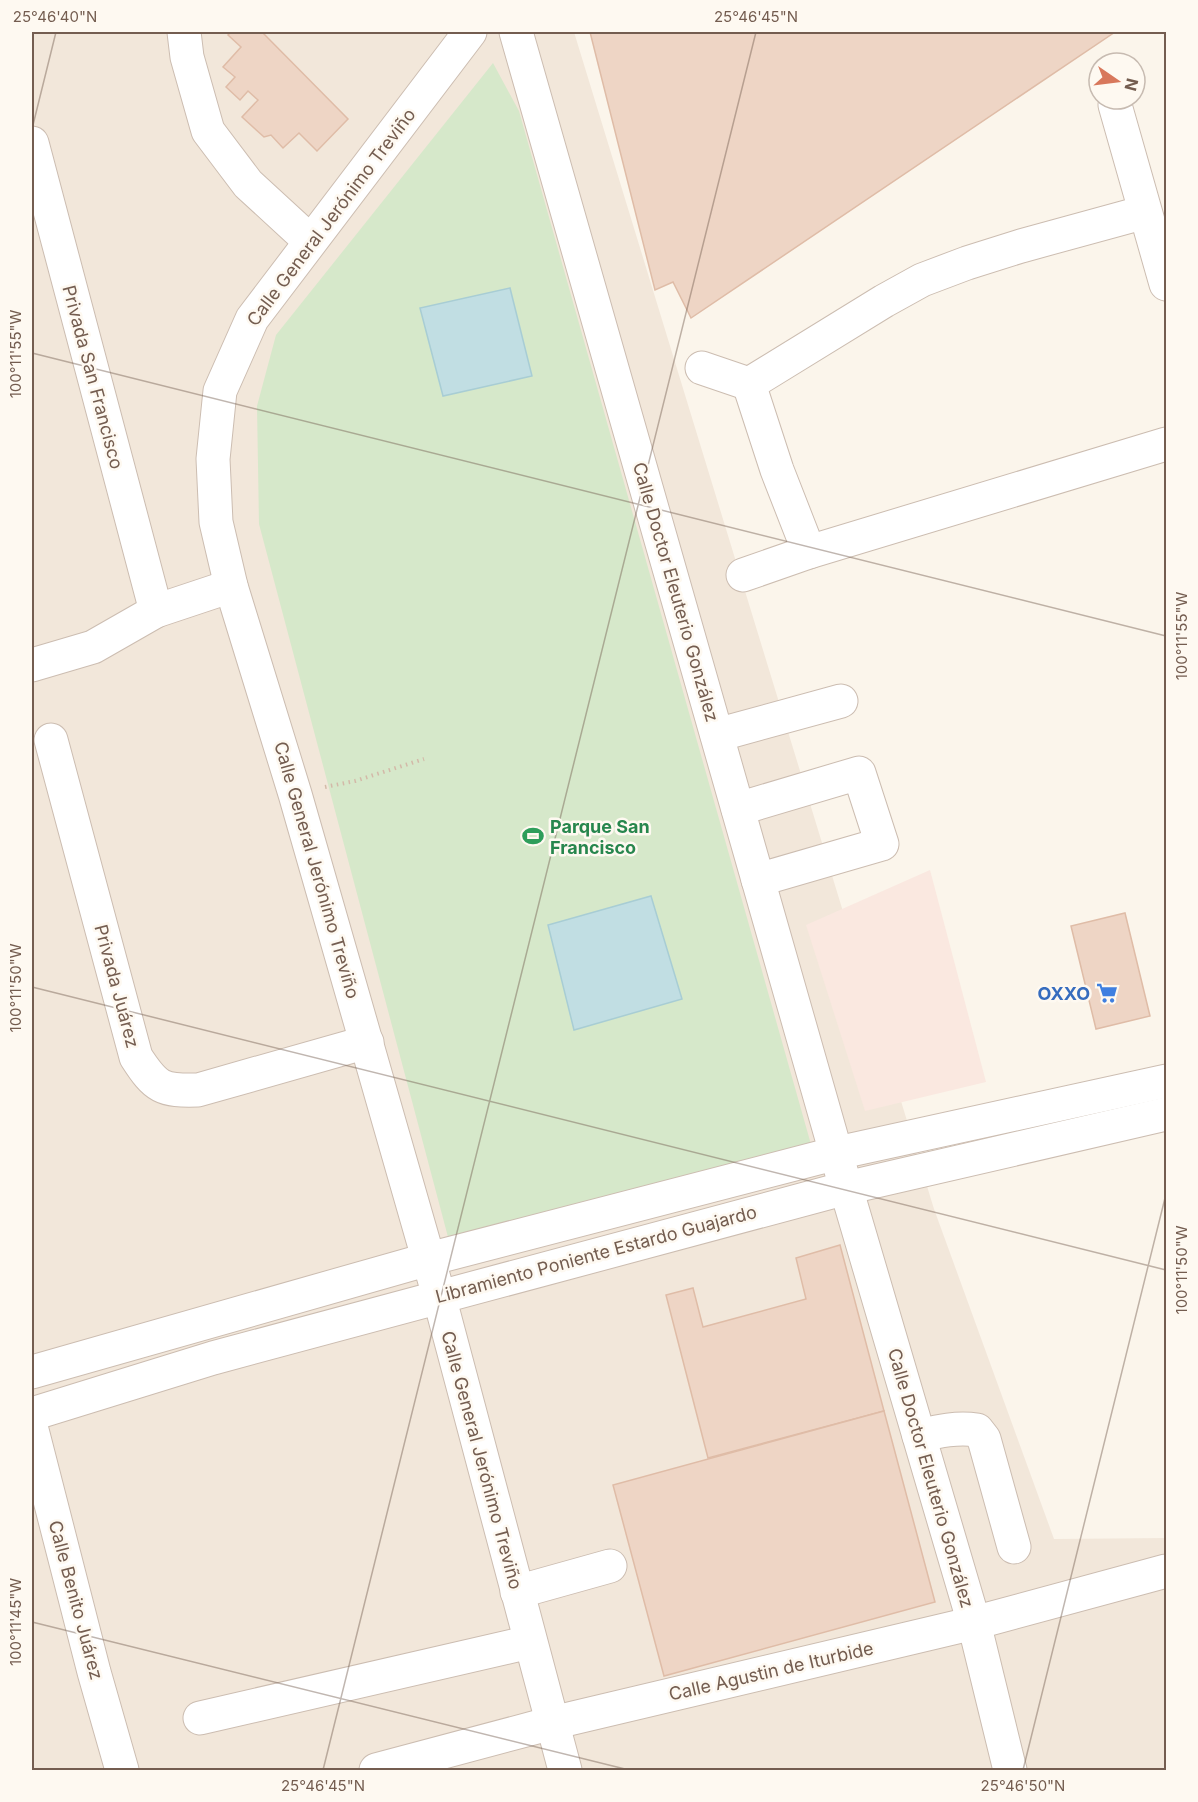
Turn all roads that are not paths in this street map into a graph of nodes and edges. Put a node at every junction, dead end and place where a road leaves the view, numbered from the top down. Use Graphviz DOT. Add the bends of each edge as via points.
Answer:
graph roads {
  1 [pos="184,32"];
  2 [pos="470,32"];
  3 [pos="516,32"];
  4 [pos="1116,111"];
  5 [pos="32,143"];
  6 [pos="1145,212"];
  7 [pos="310,241"];
  8 [pos="1167,284"];
  9 [pos="702,368"];
  10 [pos="749,384"];
  11 [pos="1167,444"];
  12 [pos="809,552"];
  13 [pos="743,575"];
  14 [pos="231,586"];
  15 [pos="156,611"];
  16 [pos="32,665"];
  17 [pos="841,701"];
  18 [pos="717,735"];
  19 [pos="51,740"];
  20 [pos="738,809"];
  21 [pos="758,880"];
  22 [pos="367,1042"];
  23 [pos="1167,1081"];
  24 [pos="1167,1114"];
  25 [pos="837,1153"];
  26 [pos="846,1188"];
  27 [pos="429,1259"];
  28 [pos="439,1296"];
  29 [pos="32,1372"];
  30 [pos="32,1414"];
  31 [pos="32,1430"];
  32 [pos="919,1436"];
  33 [pos="1014,1547"];
  34 [pos="610,1566"];
  35 [pos="1167,1571"];
  36 [pos="517,1592"];
  37 [pos="974,1623"];
  38 [pos="530,1642"];
  39 [pos="200,1718"];
  40 [pos="552,1723"];
  41 [pos="122,1770"];
  42 [pos="376,1770"];
  43 [pos="565,1770"];
  44 [pos="1010,1770"];
  1 -- 7 [label="street" via="187,57 208,130 248,184"];
  2 -- 7 [label="street, Calle General Jerónimo Treviño"];
  3 -- 18 [label="street, Calle Doctor Eleuterio González"];
  4 -- 6 [label="street"];
  5 -- 15 [label="street, Privada San Francisco"];
  6 -- 8 [label="street"];
  6 -- 10 [label="street" via="1010,249 922,280"];
  7 -- 14 [label="street, Calle General Jerónimo Treviño" via="252,319 220,391 213,459 216,522"];
  9 -- 10 [label="street"];
  10 -- 12 [label="street"];
  11 -- 12 [label="street"];
  12 -- 13 [label="street"];
  14 -- 15 [label="street"];
  14 -- 22 [label="street, Calle General Jerónimo Treviño"];
  15 -- 16 [label="street" via="93,647"];
  17 -- 18 [label="street"];
  18 -- 20 [label="street, Calle Doctor Eleuterio González"];
  19 -- 22 [label="street, Privada Juárez" via="136,1058 150,1079 171,1091 198,1090"];
  20 -- 21 [label="street, Calle Doctor Eleuterio González"];
  20 -- 21 [label="street" via="859,773 882,844"];
  21 -- 25 [label="street, Calle Doctor Eleuterio González"];
  22 -- 27 [label="street, Calle General Jerónimo Treviño"];
  23 -- 25 [label="street, Libramiento Poniente Estardo Guajardo"];
  24 -- 26 [label="street, Libramiento Poniente Estardo Guajardo"];
  25 -- 26 [label="street, Calle Doctor Eleuterio González"];
  25 -- 27 [label="street, Libramiento Poniente Estardo Guajardo"];
  26 -- 28 [label="street, Libramiento Poniente Estardo Guajardo"];
  26 -- 32 [label="street, Calle Doctor Eleuterio González"];
  27 -- 28 [label="street, Calle General Jerónimo Treviño"];
  27 -- 29 [label="street, Libramiento Poniente Estardo Guajardo"];
  28 -- 30 [label="street, Libramiento Poniente Estardo Guajardo" via="213,1358"];
  28 -- 36 [label="street, Calle General Jerónimo Treviño"];
  31 -- 41 [label="street, Calle Benito Juárez"];
  32 -- 33 [label="street" via="942,1430 977,1430 984,1439"];
  32 -- 37 [label="street, Calle Doctor Eleuterio González"];
  34 -- 36 [label="street"];
  35 -- 37 [label="street, Calle Agustin de Iturbide"];
  36 -- 38 [label="street, Calle General Jerónimo Treviño"];
  37 -- 40 [label="street, Calle Agustin de Iturbide"];
  37 -- 44 [label="street, Calle Doctor Eleuterio González"];
  38 -- 39 [label="street"];
  38 -- 40 [label="street, Calle General Jerónimo Treviño"];
  40 -- 42 [label="street, Calle Agustin de Iturbide"];
  40 -- 43 [label="street, Calle General Jerónimo Treviño"];
}
